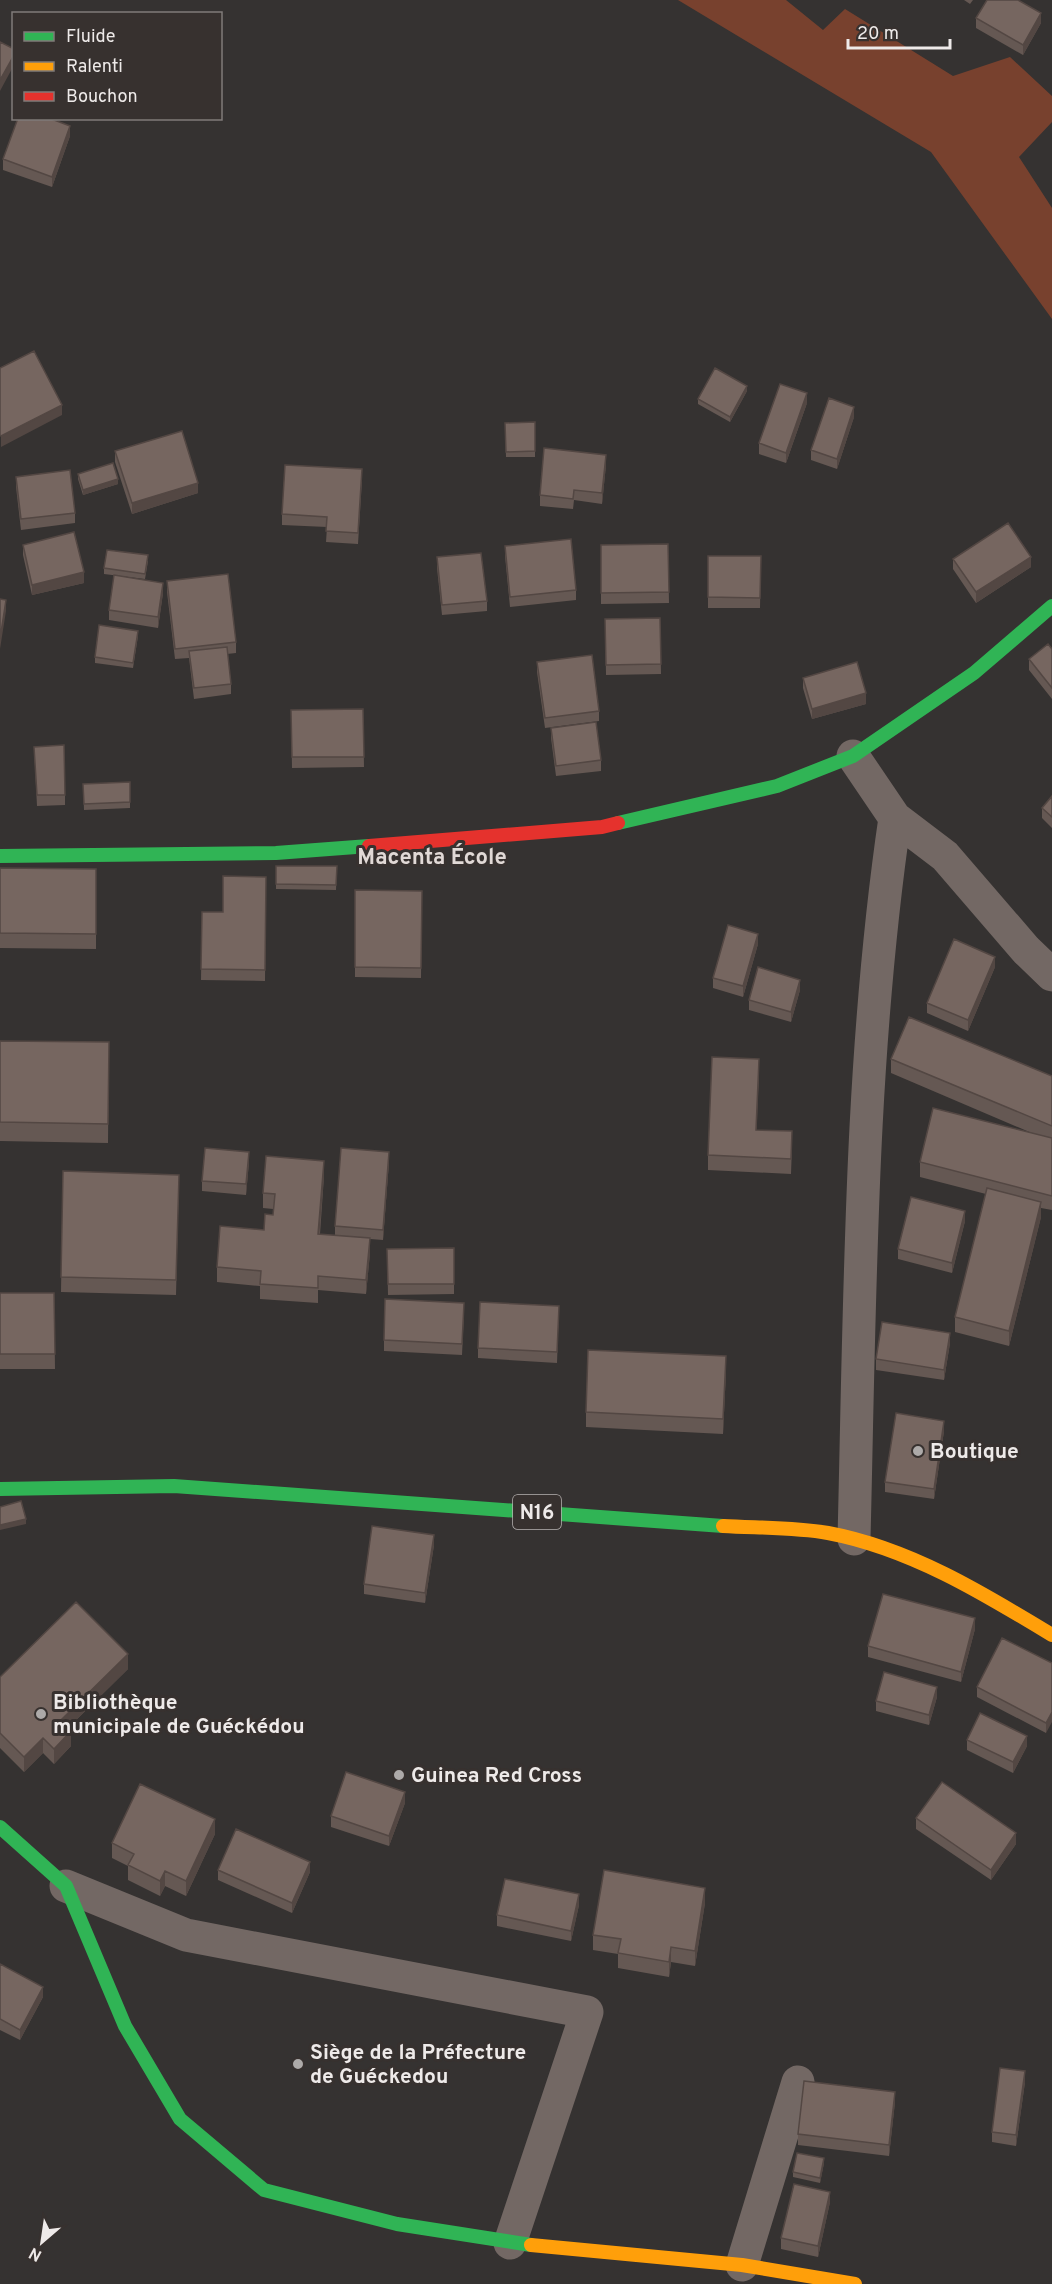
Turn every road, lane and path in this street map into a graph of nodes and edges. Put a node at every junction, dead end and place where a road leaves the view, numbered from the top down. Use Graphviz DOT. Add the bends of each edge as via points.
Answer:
graph roads {
  1 [pos="1052,606"];
  2 [pos="853,756"];
  3 [pos="896,818"];
  4 [pos="0,856"];
  5 [pos="1052,975"];
  6 [pos="0,1489"];
  7 [pos="854,1539"];
  8 [pos="1052,1635"];
  9 [pos="0,1827"];
  10 [pos="66,1886"];
  11 [pos="798,2082"];
  12 [pos="510,2243"];
  13 [pos="742,2265"];
  14 [pos="855,2284"];
  1 -- 2 [label="main road" via="974,673"];
  2 -- 3 [label="street"];
  2 -- 4 [label="main road" via="777,786 602,827 276,853"];
  3 -- 5 [label="street" via="945,856"];
  3 -- 7 [label="street" via="882,904 863,1156"];
  6 -- 7 [label="main road, N16" via="174,1486 828,1533"];
  7 -- 8 [label="main road, N16" via="928,1568"];
  9 -- 10 [label="main road"];
  10 -- 12 [label="main road" via="124,2026 180,2119 264,2190 397,2224"];
  10 -- 12 [label="street" via="186,1935 586,2012"];
  11 -- 13 [label="street"];
  12 -- 13 [label="main road"];
  13 -- 14 [label="main road"];
}
